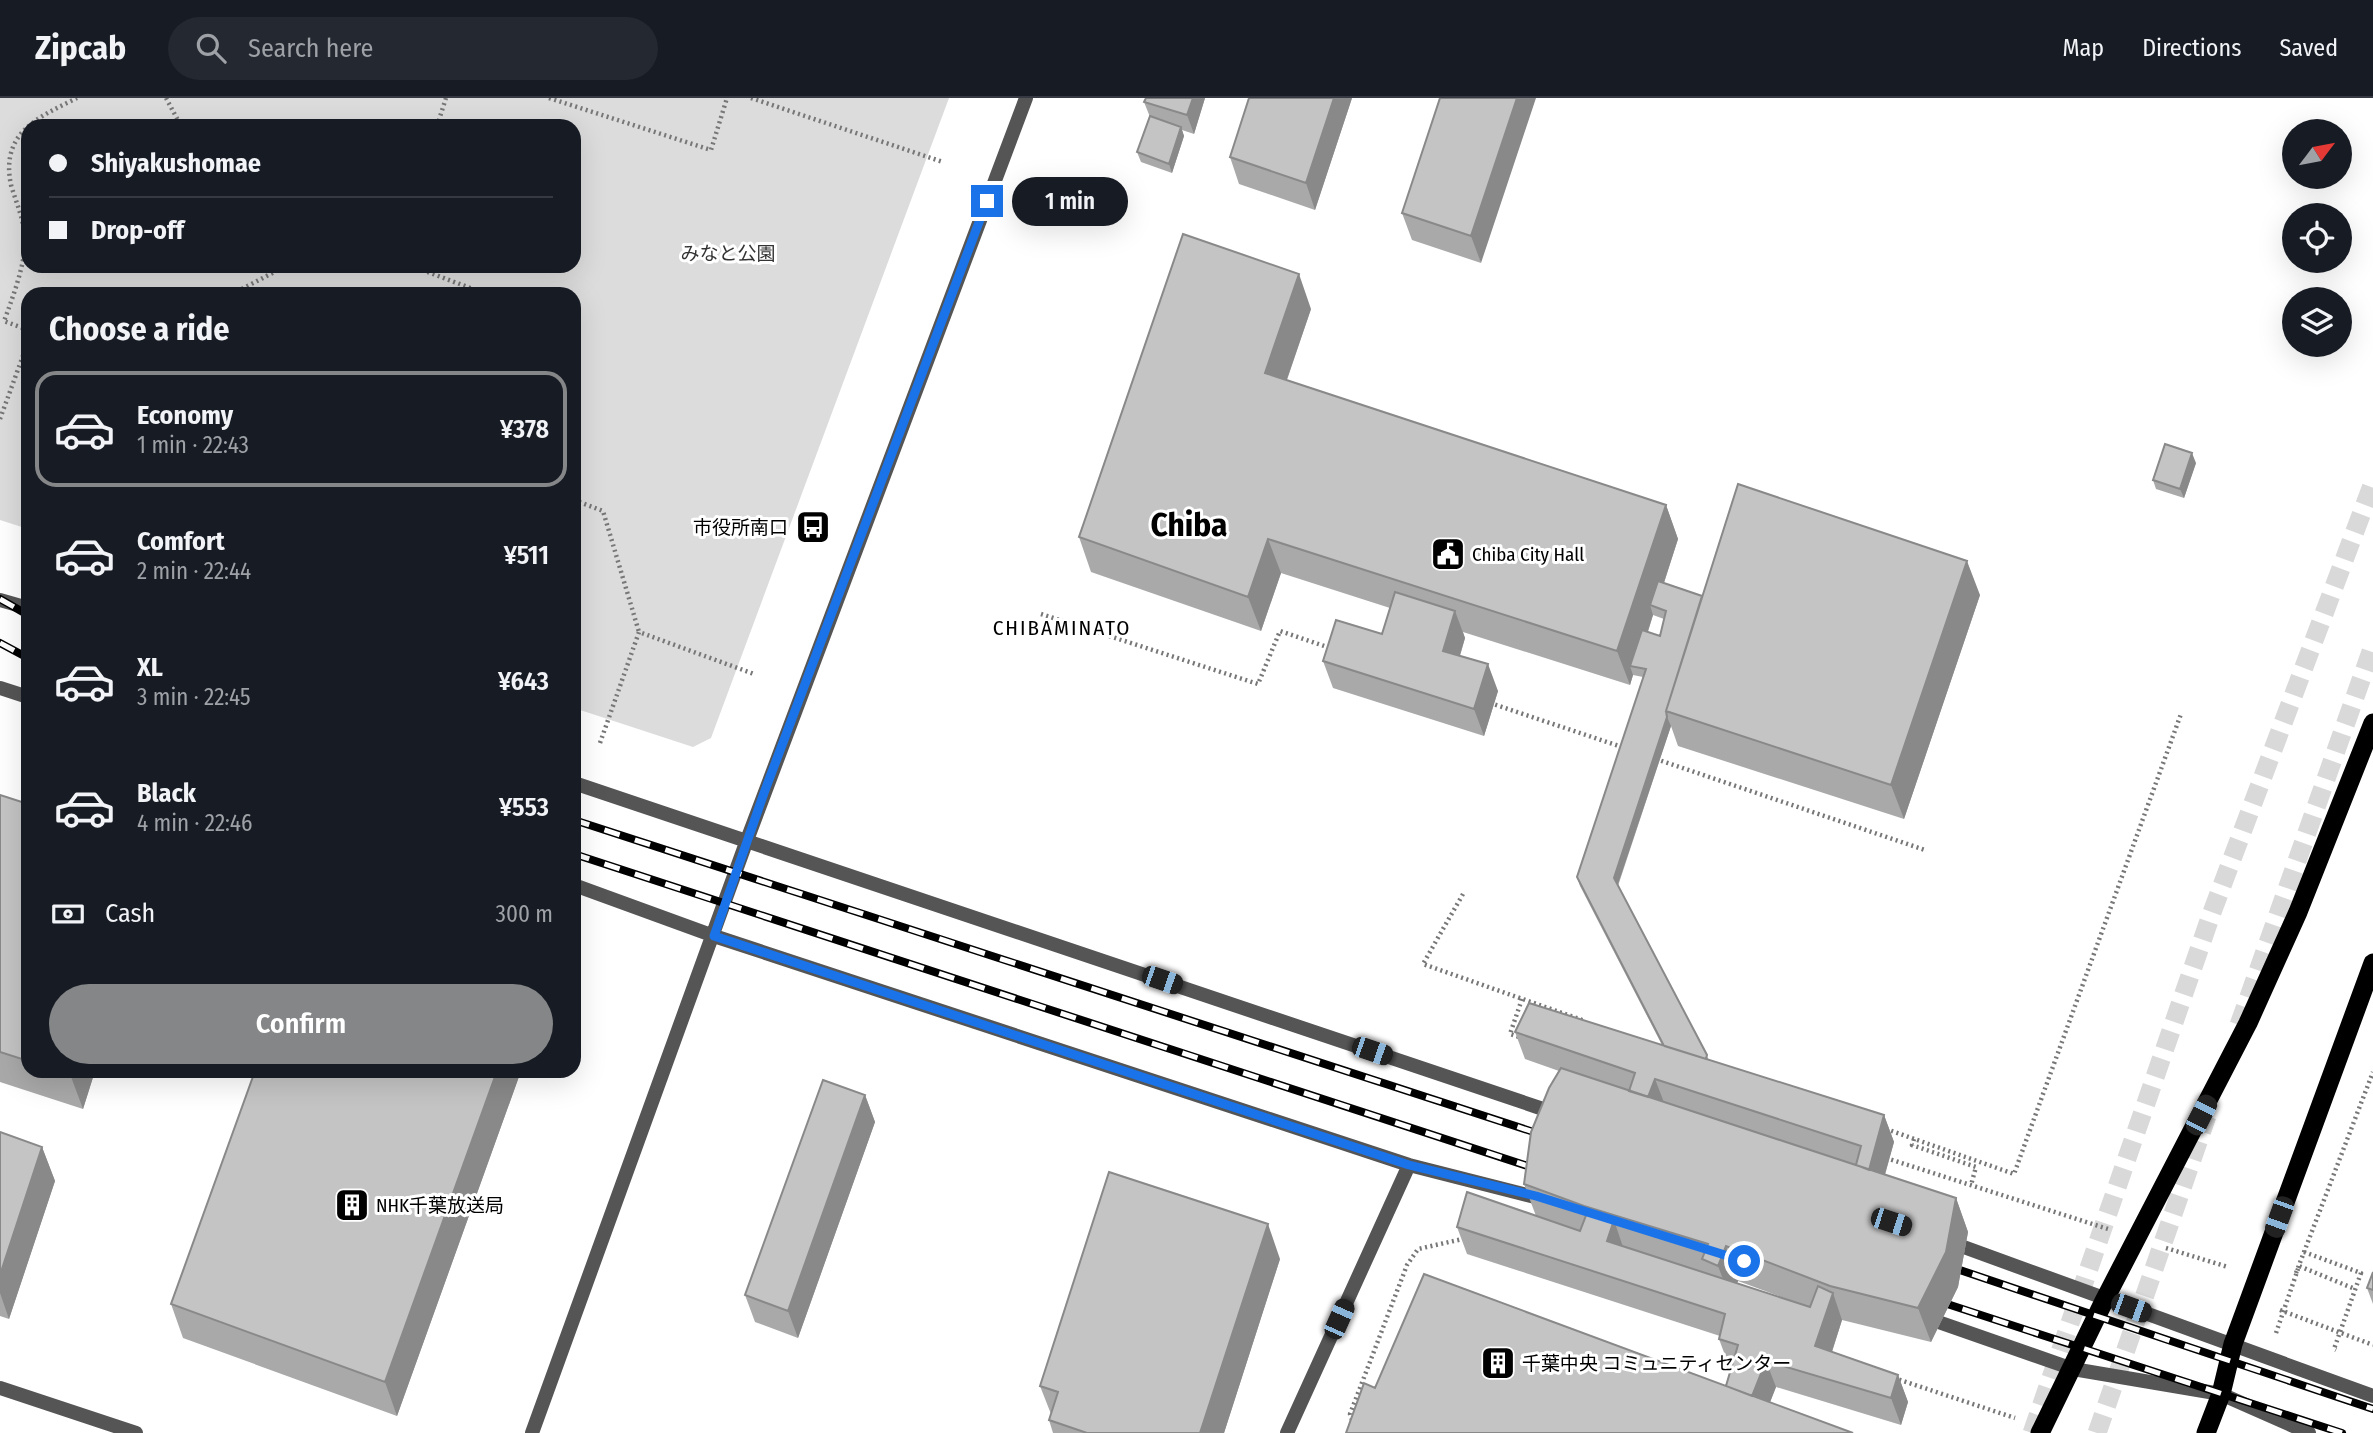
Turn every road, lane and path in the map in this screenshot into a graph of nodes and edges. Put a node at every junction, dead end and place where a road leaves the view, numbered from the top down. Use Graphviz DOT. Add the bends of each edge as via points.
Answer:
graph roads {
  1 [pos="78,98"];
  2 [pos="166,98"];
  3 [pos="446,98"];
  4 [pos="549,98"];
  5 [pos="727,98"];
  6 [pos="751,98"];
  7 [pos="1026,98"];
  8 [pos="36,119"];
  9 [pos="177,119"];
  10 [pos="439,119"];
  11 [pos="21,132"];
  12 [pos="943,162"];
  13 [pos="21,216"];
  14 [pos="21,264"];
  15 [pos="272,273"];
  16 [pos="430,273"];
  17 [pos="246,287"];
  18 [pos="468,287"];
  19 [pos="21,327"];
  20 [pos="21,361"];
  21 [pos="0,419"];
  22 [pos="581,503"];
  23 [pos="0,600"];
  24 [pos="21,606"];
  25 [pos="1041,614"];
  26 [pos="639,632"];
  27 [pos="1338,651"];
  28 [pos="754,674"];
  29 [pos="0,688"];
  30 [pos="21,695"];
  31 [pos="1481,700"];
  32 [pos="2181,714"];
  33 [pos="2373,723"];
  34 [pos="600,743"];
  35 [pos="1638,753"];
  36 [pos="1651,757"];
  37 [pos="581,784"];
  38 [pos="747,840"];
  39 [pos="1925,850"];
  40 [pos="581,888"];
  41 [pos="1463,894"];
  42 [pos="714,936"];
  43 [pos="2373,963"];
  44 [pos="1522,999"];
  45 [pos="1587,1022"];
  46 [pos="1523,1038"];
  47 [pos="2373,1072"];
  48 [pos="1570,1118"];
  49 [pos="1875,1125"];
  50 [pos="1914,1139"];
  51 [pos="1877,1155"];
  52 [pos="1409,1165"];
  53 [pos="1971,1185"];
  54 [pos="1562,1205"];
  55 [pos="2112,1230"];
  56 [pos="1472,1237"];
  57 [pos="1941,1239"];
  58 [pos="2163,1247"];
  59 [pos="2305,1252"];
  60 [pos="2299,1266"];
  61 [pos="2241,1272"];
  62 [pos="2279,1284"];
  63 [pos="2292,1288"];
  64 [pos="2355,1289"];
  65 [pos="2105,1299"];
  66 [pos="1912,1314"];
  67 [pos="2233,1344"];
  68 [pos="2373,1345"];
  69 [pos="2334,1349"];
  70 [pos="2073,1369"];
  71 [pos="1882,1374"];
  72 [pos="0,1388"];
  73 [pos="2221,1394"];
  74 [pos="2373,1396"];
  75 [pos="2021,1420"];
  76 [pos="1354,1423"];
  77 [pos="136,1433"];
  78 [pos="532,1433"];
  79 [pos="1287,1433"];
  80 [pos="2040,1433"];
  81 [pos="2206,1433"];
  82 [pos="2309,1433"];
  1 -- 8 [label="path"];
  2 -- 9 [label="path"];
  3 -- 10 [label="path"];
  4 -- 5 [label="path" via="711,150"];
  6 -- 12 [label="path"];
  7 -- 38 [label="street"];
  11 -- 13 [label="path" via="11,143 8,157 10,184"];
  14 -- 19 [label="path" via="4,321"];
  15 -- 17 [label="path"];
  16 -- 18 [label="path"];
  20 -- 21 [label="path"];
  22 -- 26 [label="path" via="603,511"];
  23 -- 24 [label="street"];
  25 -- 27 [label="path" via="1258,684 1280,631"];
  26 -- 28 [label="path"];
  26 -- 34 [label="path"];
  29 -- 30 [label="street"];
  31 -- 35 [label="path"];
  32 -- 50 [label="path" via="2014,1174"];
  33 -- 65 [label="highway" via="2248,1023"];
  36 -- 39 [label="path"];
  37 -- 38 [label="street"];
  38 -- 42 [label="street"];
  38 -- 48 [label="street"];
  40 -- 42 [label="street"];
  41 -- 44 [label="path" via="1423,964"];
  42 -- 52 [label="street"];
  42 -- 78 [label="street"];
  43 -- 67 [label="highway"];
  44 -- 45 [label="path"];
  44 -- 46 [label="path" via="1510,1034"];
  47 -- 59 [label="path"];
  49 -- 50 [label="path"];
  50 -- 53 [label="path" via="1912,1145 1976,1167"];
  51 -- 53 [label="path"];
  52 -- 54 [label="street"];
  52 -- 79 [label="street"];
  53 -- 55 [label="path"];
  56 -- 76 [label="path" via="1419,1249 1407,1265 1350,1414"];
  57 -- 65 [label="street"];
  58 -- 61 [label="path"];
  59 -- 64 [label="path" via="2361,1273"];
  59 -- 68 [label="path" via="2279,1311"];
  60 -- 64 [label="path"];
  62 -- 63 [label="path"];
  64 -- 69 [label="path"];
  65 -- 67 [label="street"];
  65 -- 70 [label="highway"];
  66 -- 70 [label="street"];
  67 -- 73 [label="highway"];
  67 -- 74 [label="street"];
  70 -- 73 [label="street"];
  70 -- 80 [label="highway"];
  71 -- 75 [label="path"];
  72 -- 77 [label="street"];
  73 -- 81 [label="highway"];
  73 -- 82 [label="street"];
}
